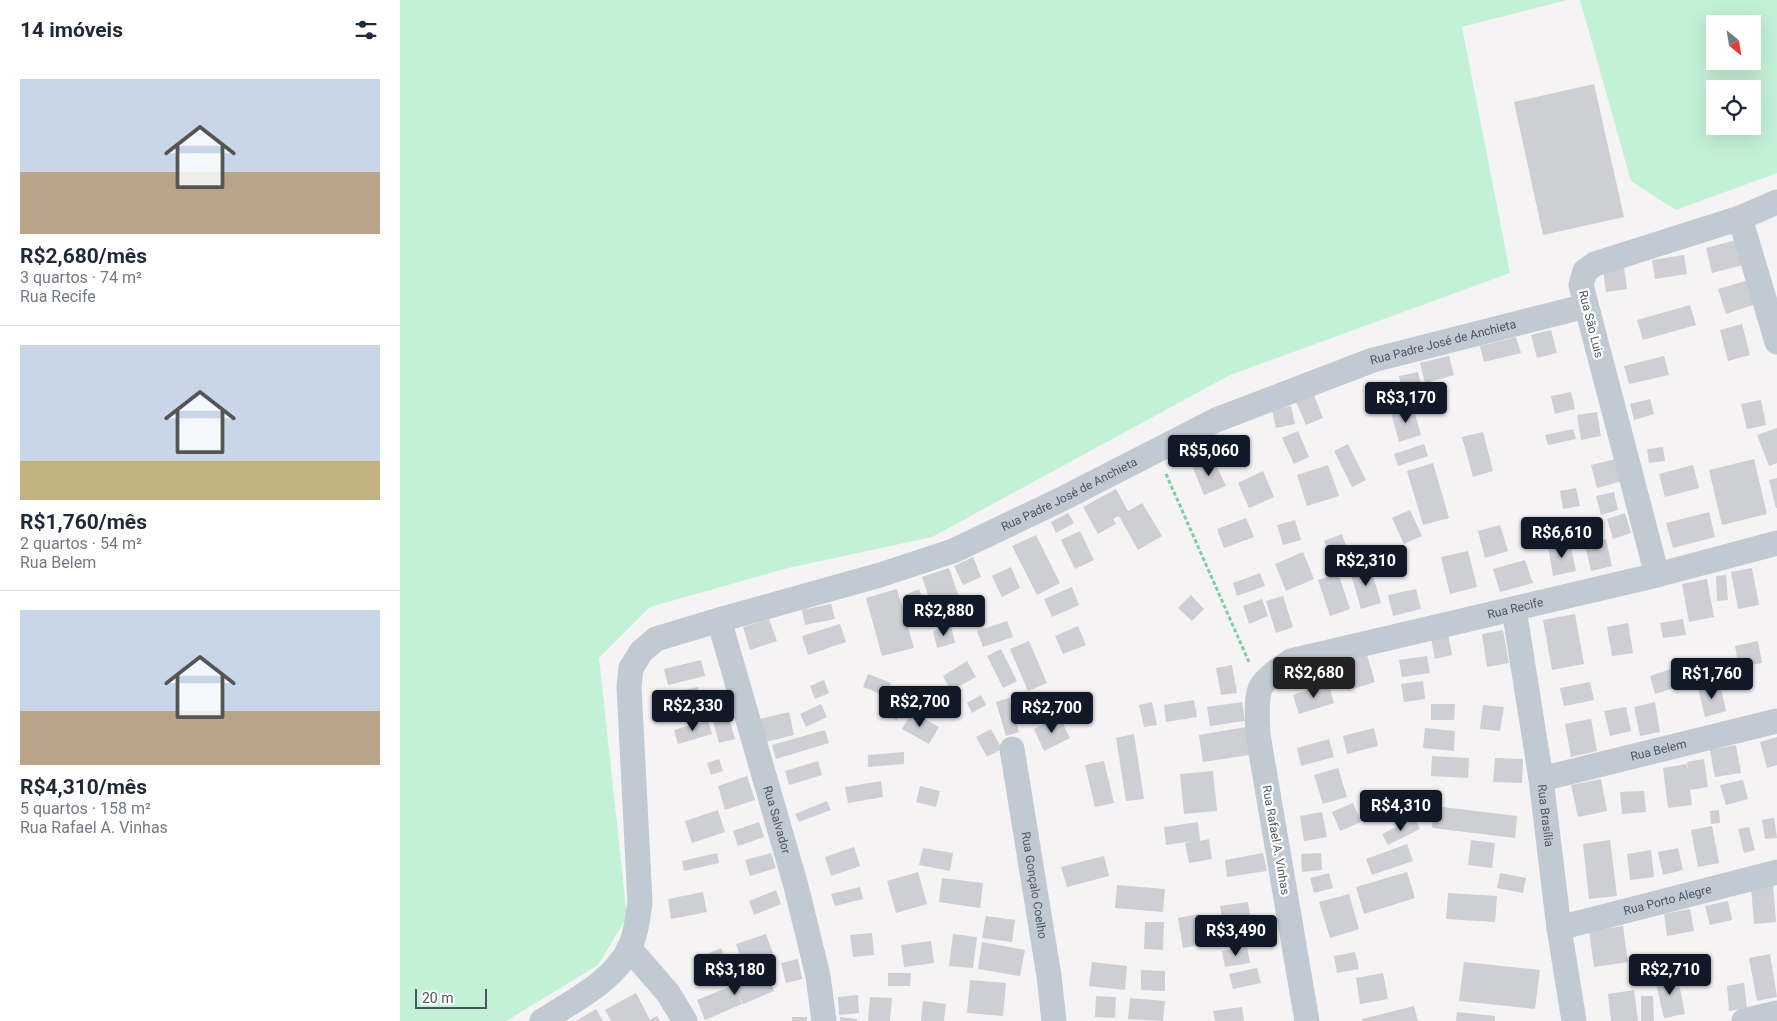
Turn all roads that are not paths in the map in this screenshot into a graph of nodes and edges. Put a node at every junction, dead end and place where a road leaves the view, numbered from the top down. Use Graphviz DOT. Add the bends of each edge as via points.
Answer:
graph roads {
  1 [pos="1777,202"];
  2 [pos="1740,218"];
  3 [pos="1586,306"];
  4 [pos="1777,342"];
  5 [pos="1777,544"];
  6 [pos="1657,575"];
  7 [pos="1514,609"];
  8 [pos="719,620"];
  9 [pos="1261,688"];
  10 [pos="1777,721"];
  11 [pos="1012,749"];
  12 [pos="1541,779"];
  13 [pos="1777,872"];
  14 [pos="1560,928"];
  15 [pos="629,948"];
  16 [pos="1777,1013"];
  17 [pos="542,1021"];
  18 [pos="685,1021"];
  19 [pos="824,1021"];
  20 [pos="1054,1021"];
  21 [pos="1307,1021"];
  22 [pos="1574,1021"];
  23 [pos="1744,1021"];
  1 -- 2 [label="street, Rua São Luis"];
  2 -- 3 [label="street, Rua São Luis" via="1595,264 1586,271 1581,284"];
  2 -- 4 [label="street"];
  3 -- 6 [label="street, Rua São Luis"];
  3 -- 8 [label="street, Rua Padre José de Anchieta" via="1373,360 1216,420 1058,501 953,550 880,575"];
  5 -- 6 [label="street, Rua Recife"];
  6 -- 7 [label="street, Rua Recife"];
  7 -- 9 [label="street, Rua Recife" via="1291,660"];
  7 -- 12 [label="street, Rua Brasília"];
  8 -- 15 [label="street, Rua Padre José de Anchieta" via="656,639 641,652 631,668 631,748 640,902 637,927"];
  8 -- 19 [label="street, Rua Salvador" via="796,886 818,976"];
  9 -- 21 [label="street, Rua Rafael A. Vinhas" via="1258,735"];
  10 -- 12 [label="street, Rua Belem"];
  11 -- 20 [label="street, Rua Gonçalo Coelho"];
  12 -- 14 [label="street, Rua Brasília"];
  13 -- 14 [label="street, Rua Porto Alegre"];
  14 -- 22 [label="street, Rua Brasília"];
  15 -- 17 [label="street, Rua Padre José de Anchieta" via="614,970 597,985"];
  15 -- 18 [label="street" via="668,993"];
  16 -- 23 [label="street"];
}
